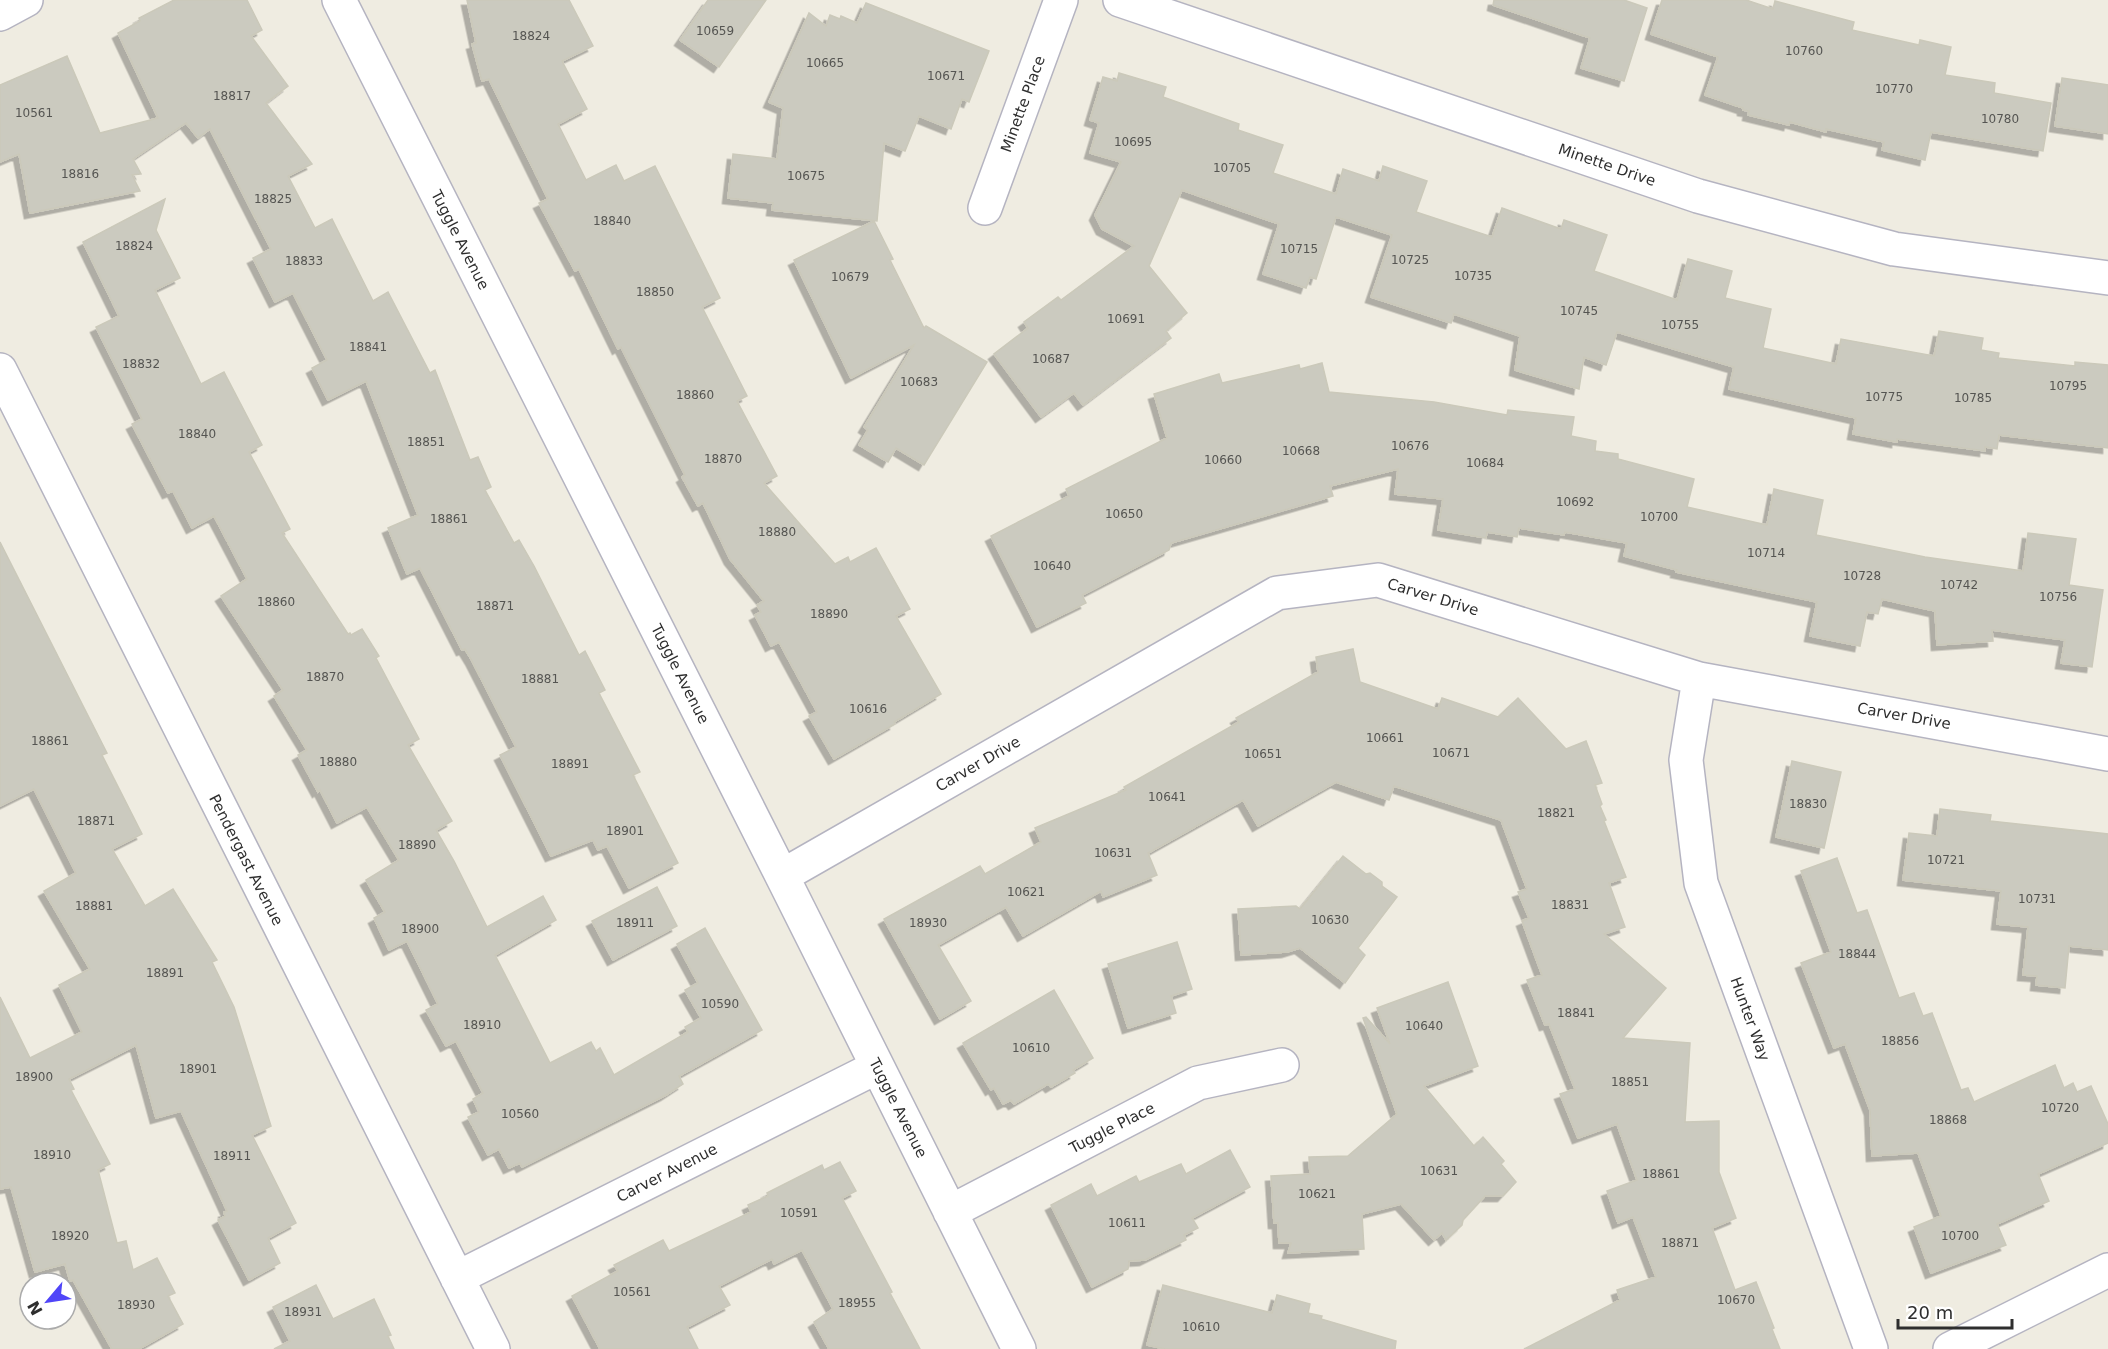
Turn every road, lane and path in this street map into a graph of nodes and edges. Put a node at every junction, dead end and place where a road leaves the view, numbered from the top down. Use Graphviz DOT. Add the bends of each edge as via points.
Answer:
graph roads {
  1 [pos="26,0"];
  2 [pos="339,0"];
  3 [pos="1061,0"];
  4 [pos="1120,0"];
  5 [pos="0,14"];
  6 [pos="985,208"];
  7 [pos="2108,278"];
  8 [pos="0,370"];
  9 [pos="1700,679"];
  10 [pos="2108,754"];
  11 [pos="782,876"];
  12 [pos="1282,1065"];
  13 [pos="877,1067"];
  14 [pos="950,1212"];
  15 [pos="2108,1270"];
  16 [pos="457,1278"];
  17 [pos="493,1349"];
  18 [pos="1019,1349"];
  19 [pos="1871,1349"];
  20 [pos="1950,1349"];
  1 -- 5 [label="street"];
  2 -- 11 [label="street, Tuggle Avenue"];
  3 -- 6 [label="street, Minette Place"];
  4 -- 7 [label="street, Minette Drive" via="1698,196 1894,249"];
  8 -- 16 [label="street, Pendergast Avenue"];
  9 -- 10 [label="street, Carver Drive"];
  9 -- 11 [label="street, Carver Drive" via="1378,580 1277,593"];
  9 -- 19 [label="street, Hunter Way" via="1686,760 1701,883"];
  11 -- 13 [label="street, Tuggle Avenue"];
  12 -- 14 [label="street, Tuggle Place" via="1198,1083"];
  13 -- 14 [label="street, Tuggle Avenue"];
  13 -- 16 [label="street, Carver Avenue"];
  14 -- 18 [label="street, Tuggle Avenue"];
  15 -- 20 [label="street"];
  16 -- 17 [label="street, Pendergast Avenue"];
}
